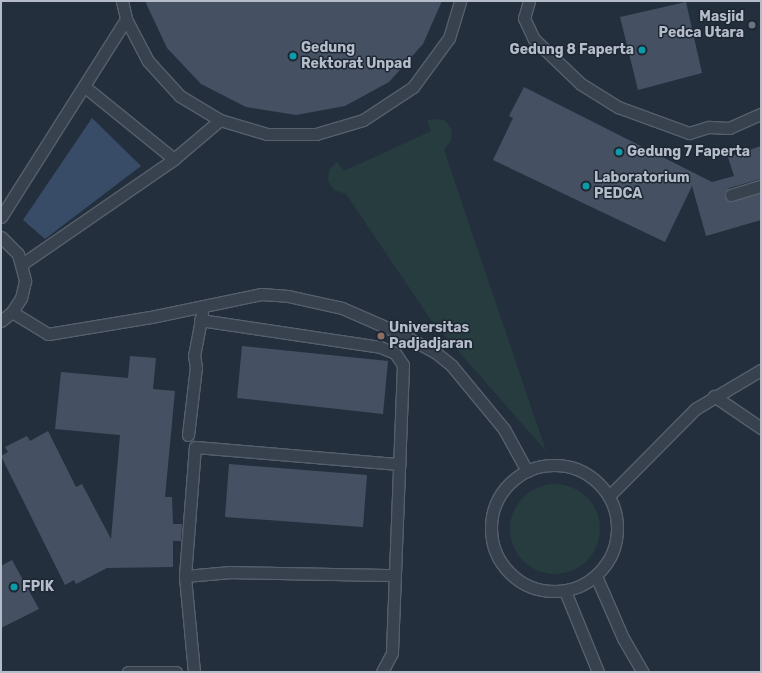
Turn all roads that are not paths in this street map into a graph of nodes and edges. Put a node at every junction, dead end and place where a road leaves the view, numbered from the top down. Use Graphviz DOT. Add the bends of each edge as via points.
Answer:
graph roads {
  1 [pos="122,1"];
  2 [pos="460,1"];
  3 [pos="529,1"];
  4 [pos="126,19"];
  5 [pos="85,87"];
  6 [pos="761,114"];
  7 [pos="220,120"];
  8 [pos="174,160"];
  9 [pos="761,186"];
  10 [pos="731,195"];
  11 [pos="1,217"];
  12 [pos="1,237"];
  13 [pos="22,264"];
  14 [pos="203,306"];
  15 [pos="12,312"];
  16 [pos="200,320"];
  17 [pos="1,321"];
  18 [pos="761,370"];
  19 [pos="714,396"];
  20 [pos="761,428"];
  21 [pos="188,435"];
  22 [pos="399,464"];
  23 [pos="527,471"];
  24 [pos="609,496"];
  25 [pos="185,576"];
  26 [pos="394,576"];
  27 [pos="596,576"];
  28 [pos="565,591"];
  29 [pos="128,672"];
  30 [pos="176,672"];
  31 [pos="194,672"];
  32 [pos="382,672"];
  33 [pos="598,672"];
  34 [pos="643,672"];
  1 -- 4 [label="lane"];
  2 -- 7 [label="lane" via="449,38 413,86 363,120 316,134 267,134"];
  3 -- 6 [label="lane" via="524,18 534,39 581,84 623,109 690,133 709,127 729,128"];
  4 -- 5 [label="lane"];
  4 -- 7 [label="lane" via="148,61 180,96"];
  5 -- 8 [label="lane"];
  5 -- 11 [label="lane"];
  7 -- 8 [label="lane"];
  8 -- 13 [label="lane"];
  9 -- 10 [label="lane"];
  12 -- 13 [label="lane" via="11,245"];
  13 -- 15 [label="lane" via="25,281 21,298"];
  14 -- 15 [label="lane" via="48,334"];
  14 -- 16 [label="lane"];
  14 -- 23 [label="lane" via="272,294 342,308 373,320 435,352 452,366 504,428"];
  15 -- 17 [label="lane"];
  16 -- 21 [label="lane" via="194,356 196,367"];
  16 -- 22 [label="lane" via="380,347 395,353 403,365"];
  18 -- 19 [label="lane"];
  19 -- 20 [label="lane"];
  19 -- 24 [label="lane" via="695,409"];
  22 -- 25 [label="lane" via="195,448"];
  22 -- 26 [label="lane"];
  23 -- 24 [label="lane" via="550,466 577,469 590,476"];
  23 -- 28 [label="lane" via="512,481 496,502 491,534 494,549 507,571 522,583 536,589"];
  24 -- 27 [label="lane" via="617,519 617,536 607,564"];
  25 -- 26 [label="lane" via="231,572"];
  25 -- 31 [label="lane"];
  26 -- 32 [label="lane" via="392,653"];
  27 -- 28 [label="lane"];
  27 -- 34 [label="lane" via="623,638"];
  28 -- 33 [label="lane"];
  29 -- 30 [label="lane"];
}
